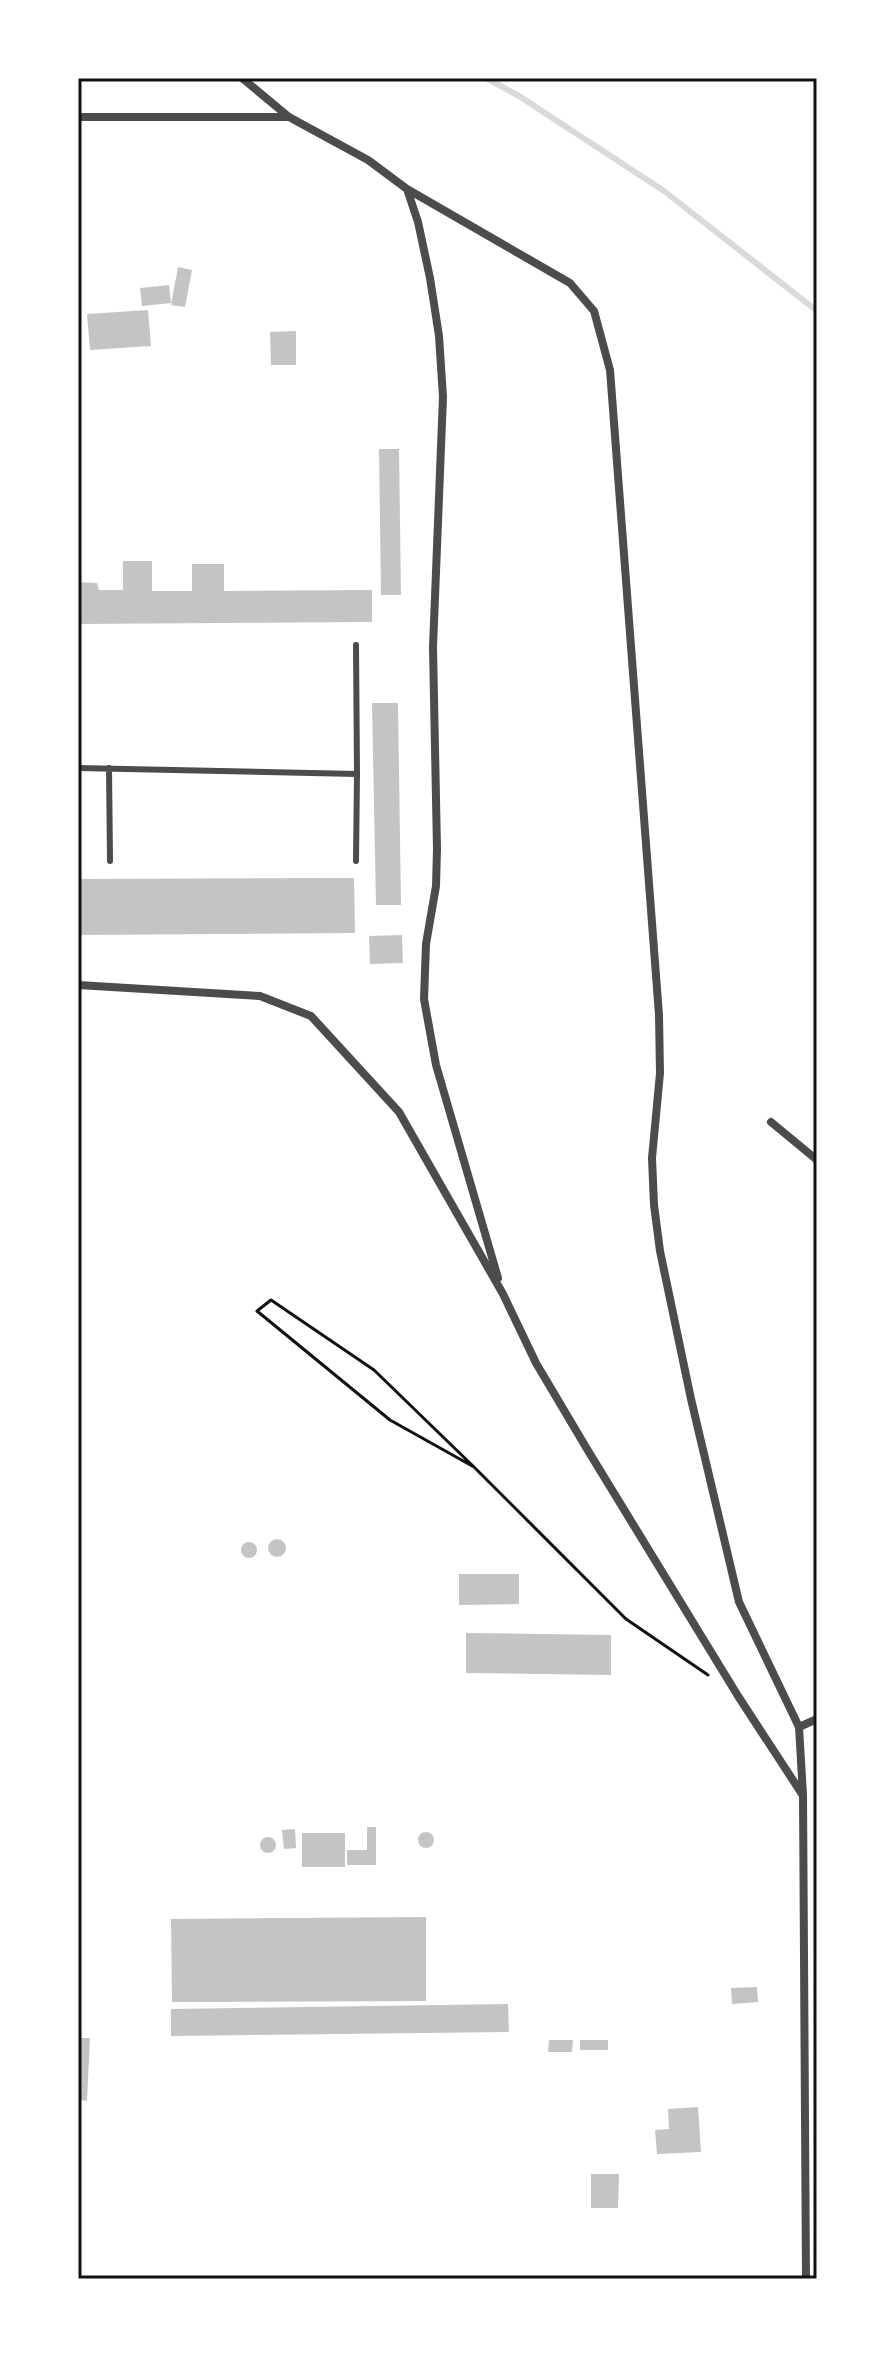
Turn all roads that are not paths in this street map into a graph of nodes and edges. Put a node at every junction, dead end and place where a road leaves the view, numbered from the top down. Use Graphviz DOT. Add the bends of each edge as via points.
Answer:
graph roads {
  1 [pos="242,78"];
  2 [pos="78,117"];
  3 [pos="289,117"];
  4 [pos="407,189"];
  5 [pos="356,645"];
  6 [pos="78,768"];
  7 [pos="109,768"];
  8 [pos="357,774"];
  9 [pos="110,861"];
  10 [pos="356,861"];
  11 [pos="78,985"];
  12 [pos="771,1122"];
  13 [pos="817,1160"];
  14 [pos="503,1294"];
  15 [pos="817,1719"];
  16 [pos="799,1727"];
  17 [pos="803,1795"];
  18 [pos="806,2279"];
  1 -- 3 [label="street"];
  2 -- 3 [label="street"];
  3 -- 4 [label="street" via="368,160"];
  4 -- 14 [label="street" via="430,278 443,397 433,647 436,886 424,999 436,1065"];
  4 -- 16 [label="street" via="570,283 594,311 610,370 659,1015 652,1158 660,1251 739,1602"];
  5 -- 8 [label="lane"];
  6 -- 7 [label="lane"];
  7 -- 8 [label="lane"];
  7 -- 9 [label="lane"];
  8 -- 10 [label="lane"];
  11 -- 14 [label="street" via="260,996 311,1016 399,1112"];
  12 -- 13 [label="street"];
  14 -- 17 [label="street" via="587,1449"];
  15 -- 16 [label="street"];
  16 -- 17 [label="street"];
  17 -- 18 [label="street"];
}
